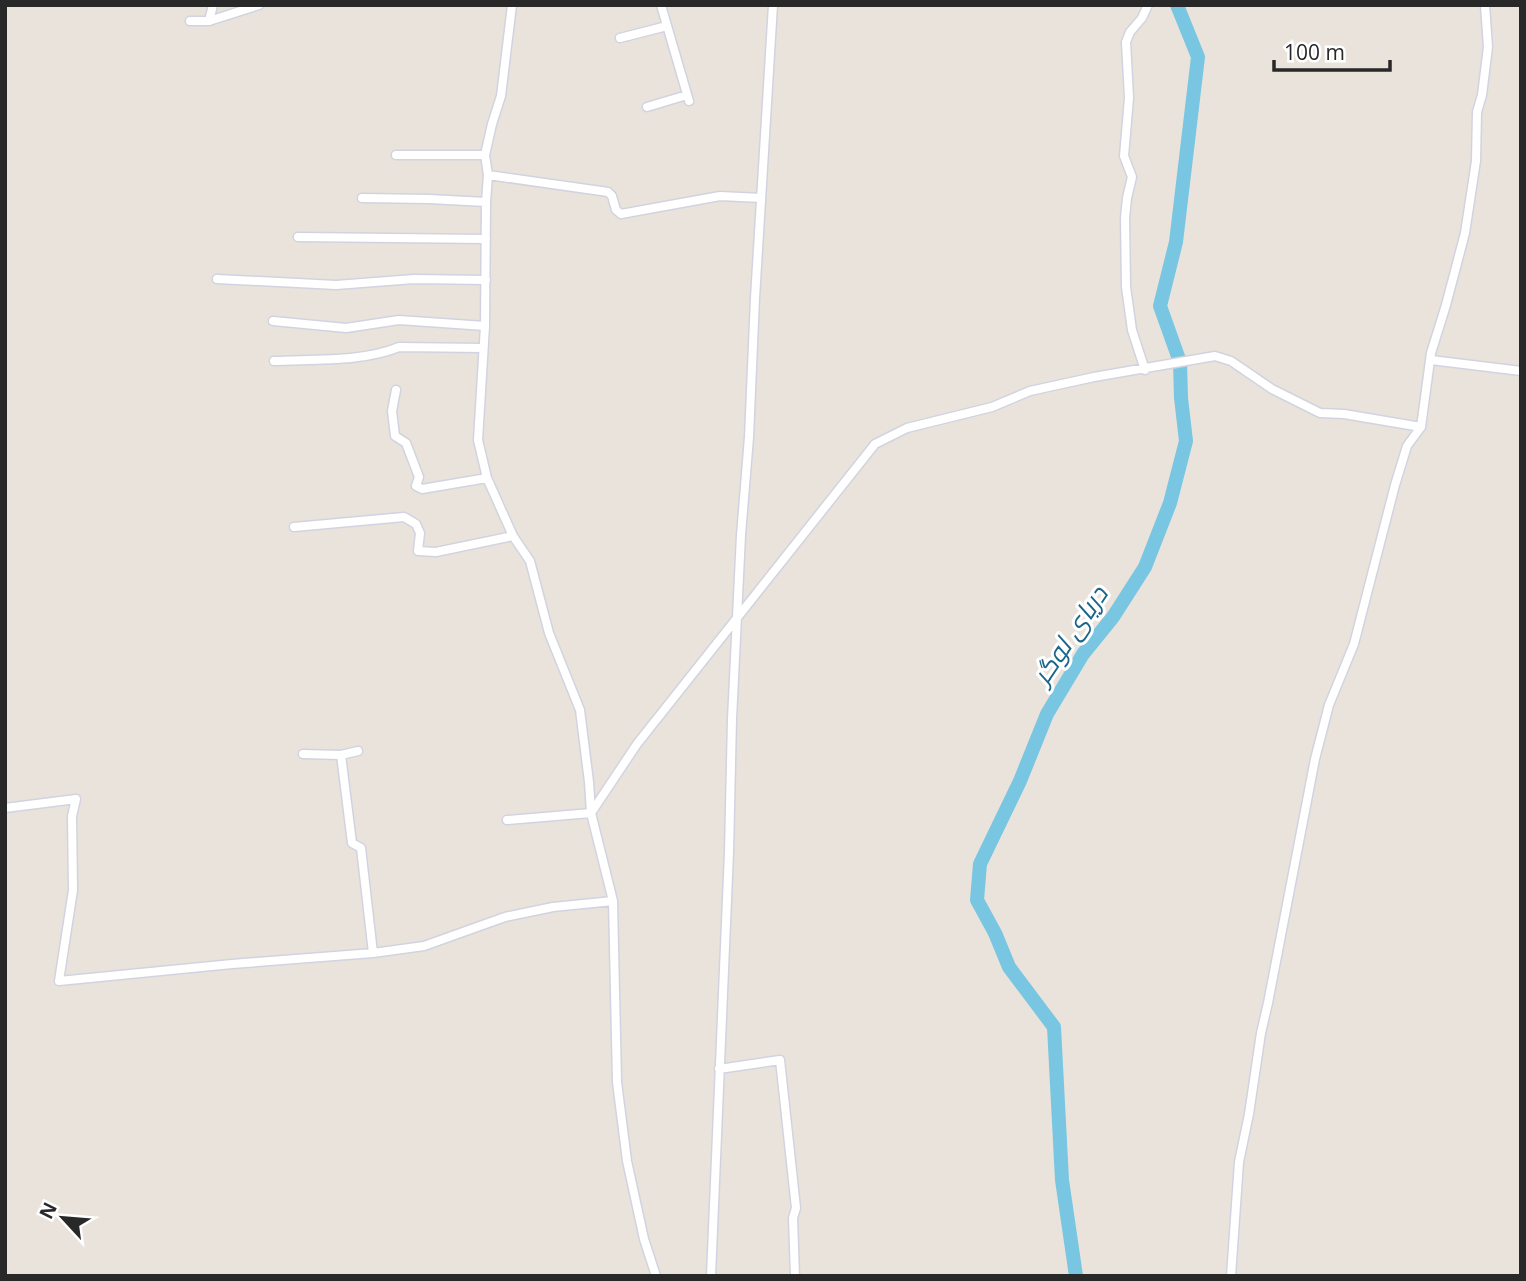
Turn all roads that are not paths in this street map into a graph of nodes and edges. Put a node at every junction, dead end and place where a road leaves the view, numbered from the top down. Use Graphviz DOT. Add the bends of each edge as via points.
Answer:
graph roads {
  1 [pos="213,5"];
  2 [pos="259,5"];
  3 [pos="512,5"];
  4 [pos="662,5"];
  5 [pos="773,5"];
  6 [pos="1148,5"];
  7 [pos="1485,5"];
  8 [pos="190,21"];
  9 [pos="209,21"];
  10 [pos="667,26"];
  11 [pos="620,38"];
  12 [pos="647,107"];
  13 [pos="396,155"];
  14 [pos="485,155"];
  15 [pos="488,175"];
  16 [pos="362,198"];
  17 [pos="761,198"];
  18 [pos="486,202"];
  19 [pos="298,237"];
  20 [pos="486,239"];
  21 [pos="217,279"];
  22 [pos="486,279"];
  23 [pos="273,321"];
  24 [pos="485,326"];
  25 [pos="483,348"];
  26 [pos="1431,360"];
  27 [pos="274,361"];
  28 [pos="1144,370"];
  29 [pos="1521,371"];
  30 [pos="396,390"];
  31 [pos="1421,427"];
  32 [pos="487,478"];
  33 [pos="294,527"];
  34 [pos="513,536"];
  35 [pos="738,615"];
  36 [pos="358,751"];
  37 [pos="303,754"];
  38 [pos="341,755"];
  39 [pos="5,808"];
  40 [pos="591,813"];
  41 [pos="508,820"];
  42 [pos="614,901"];
  43 [pos="373,953"];
  44 [pos="719,1069"];
  45 [pos="656,1276"];
  46 [pos="710,1276"];
  47 [pos="795,1276"];
  48 [pos="1231,1276"];
  1 -- 9 [label="street"];
  2 -- 9 [label="street"];
  3 -- 14 [label="street" via="501,96"];
  4 -- 10 [label="street"];
  5 -- 17 [label="street"];
  6 -- 28 [label="street" via="1126,42 1129,98 1124,156 1132,177 1125,218 1126,287"];
  7 -- 26 [label="street" via="1488,47 1477,112 1476,161 1465,233"];
  8 -- 9 [label="street"];
  10 -- 11 [label="street"];
  10 -- 12 [label="street" via="688,98"];
  13 -- 14 [label="street"];
  14 -- 15 [label="street"];
  15 -- 17 [label="street" via="608,192 621,214 720,196"];
  15 -- 18 [label="street"];
  16 -- 18 [label="street"];
  17 -- 35 [label="street"];
  18 -- 20 [label="street"];
  19 -- 20 [label="street"];
  20 -- 22 [label="street"];
  21 -- 22 [label="street" via="336,285"];
  22 -- 24 [label="street"];
  23 -- 24 [label="street" via="346,328 399,320"];
  24 -- 25 [label="street"];
  25 -- 27 [label="street" via="398,347 355,357"];
  25 -- 32 [label="street" via="478,440"];
  26 -- 29 [label="street"];
  26 -- 31 [label="street"];
  28 -- 31 [label="street" via="1215,356 1320,413"];
  28 -- 35 [label="street" via="1030,391 992,407 906,428 875,444"];
  30 -- 32 [label="street" via="392,411 395,436 405,443 419,477 416,486 422,489"];
  31 -- 48 [label="street" via="1407,446 1354,644 1329,705 1315,759 1238,1162"];
  32 -- 34 [label="street"];
  33 -- 34 [label="street" via="404,517 416,524 420,533 418,551 436,552"];
  34 -- 40 [label="street" via="530,561 549,633 580,710"];
  35 -- 40 [label="street" via="637,744"];
  35 -- 44 [label="street"];
  36 -- 38 [label="street"];
  37 -- 38 [label="street"];
  38 -- 43 [label="street" via="352,844 361,848"];
  39 -- 43 [label="street" via="76,799 73,891 59,981"];
  40 -- 41 [label="street"];
  40 -- 42 [label="street"];
  42 -- 43 [label="street" via="505,917 424,946"];
  42 -- 45 [label="street" via="617,1082 627,1161"];
  44 -- 46 [label="street"];
  44 -- 47 [label="street" via="780,1060 796,1208"];
}
